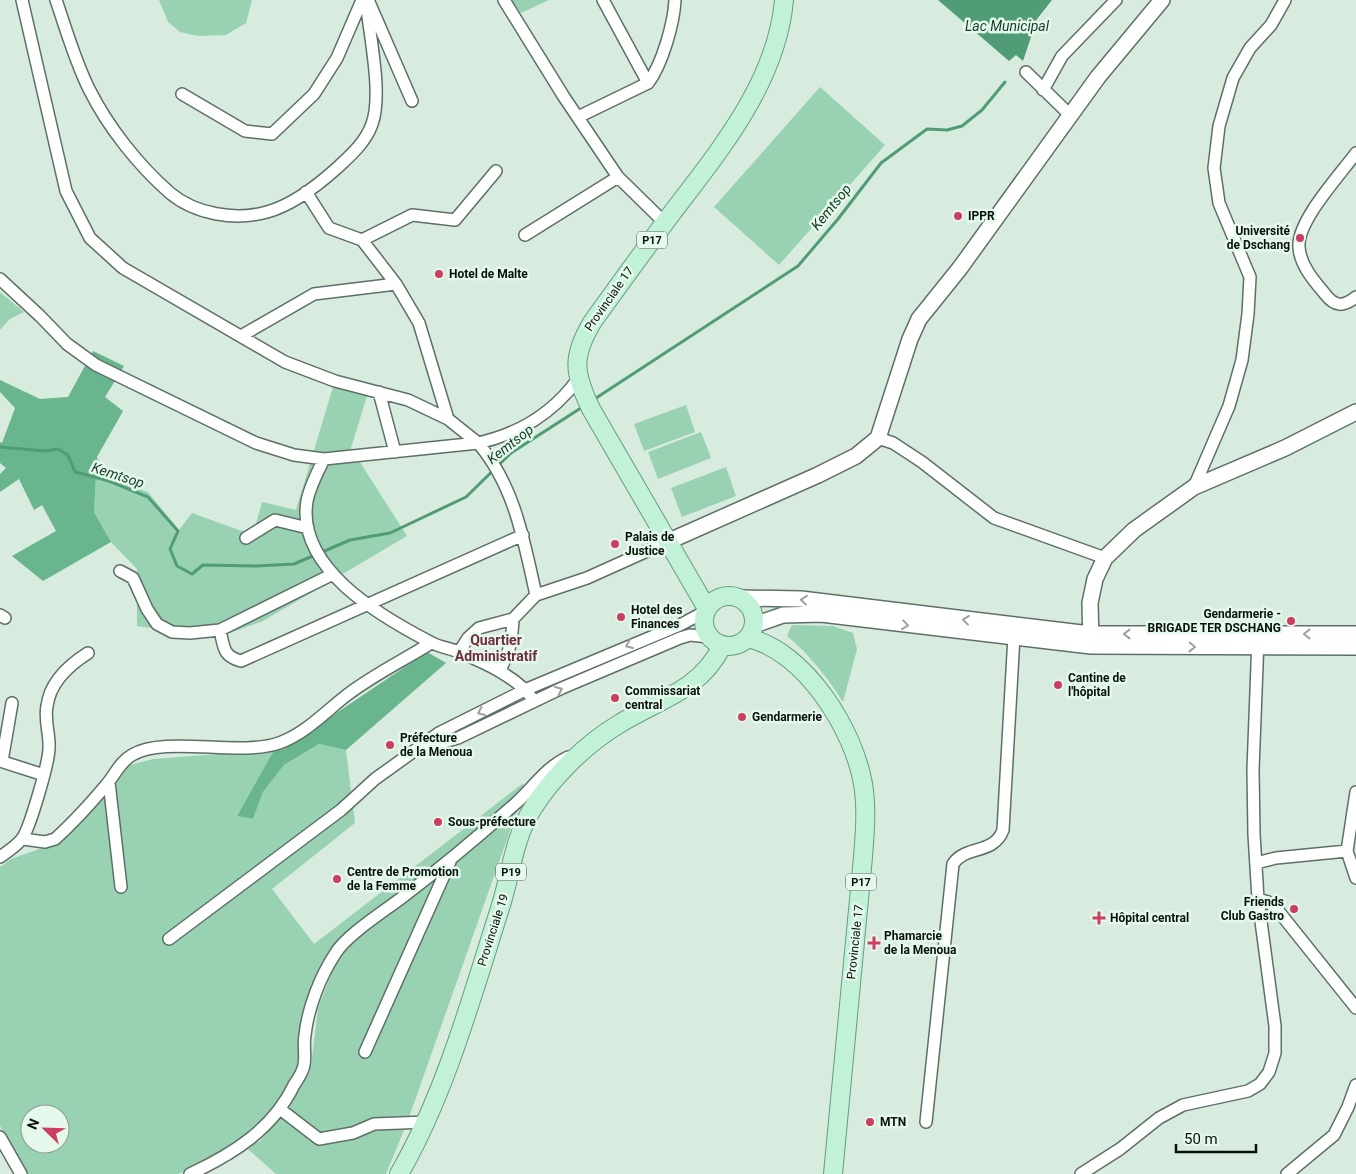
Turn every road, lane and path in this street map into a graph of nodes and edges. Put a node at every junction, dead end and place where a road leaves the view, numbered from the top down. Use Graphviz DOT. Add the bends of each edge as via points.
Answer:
graph roads {
  1 [pos="22,0"];
  2 [pos="56,0"];
  3 [pos="365,0"];
  4 [pos="504,0"];
  5 [pos="603,0"];
  6 [pos="675,0"];
  7 [pos="784,0"];
  8 [pos="1116,0"];
  9 [pos="1162,0"];
  10 [pos="1285,0"];
  11 [pos="1026,72"];
  12 [pos="648,83"];
  13 [pos="1043,90"];
  14 [pos="182,94"];
  15 [pos="412,101"];
  16 [pos="1070,115"];
  17 [pos="578,118"];
  18 [pos="1356,153"];
  19 [pos="496,171"];
  20 [pos="618,177"];
  21 [pos="306,192"];
  22 [pos="665,223"];
  23 [pos="524,234"];
  24 [pos="362,240"];
  25 [pos="0,279"];
  26 [pos="396,284"];
  27 [pos="1356,297"];
  28 [pos="241,336"];
  29 [pos="379,392"];
  30 [pos="585,394"];
  31 [pos="1356,412"];
  32 [pos="448,419"];
  33 [pos="878,438"];
  34 [pos="478,443"];
  35 [pos="395,452"];
  36 [pos="324,459"];
  37 [pos="1194,487"];
  38 [pos="308,528"];
  39 [pos="523,535"];
  40 [pos="246,538"];
  41 [pos="667,542"];
  42 [pos="1105,558"];
  43 [pos="120,572"];
  44 [pos="331,575"];
  45 [pos="536,595"];
  46 [pos="739,598"];
  47 [pos="367,603"];
  48 [pos="706,609"];
  49 [pos="871,615"];
  50 [pos="512,619"];
  51 [pos="220,630"];
  52 [pos="751,632"];
  53 [pos="1356,634"];
  54 [pos="1014,636"];
  55 [pos="1090,640"];
  56 [pos="716,641"];
  57 [pos="1258,641"];
  58 [pos="431,643"];
  59 [pos="1356,646"];
  60 [pos="459,652"];
  61 [pos="88,653"];
  62 [pos="499,671"];
  63 [pos="526,689"];
  64 [pos="534,701"];
  65 [pos="12,703"];
  66 [pos="418,749"];
  67 [pos="585,750"];
  68 [pos="1,761"];
  69 [pos="44,776"];
  70 [pos="109,782"];
  71 [pos="1356,792"];
  72 [pos="23,839"];
  73 [pos="1347,851"];
  74 [pos="0,857"];
  75 [pos="452,858"];
  76 [pos="1256,863"];
  77 [pos="1356,878"];
  78 [pos="120,887"];
  79 [pos="1258,900"];
  80 [pos="169,939"];
  81 [pos="1356,1008"];
  82 [pos="365,1052"];
  83 [pos="1356,1085"];
  84 [pos="280,1109"];
  85 [pos="426,1122"];
  86 [pos="926,1122"];
  87 [pos="0,1137"];
  88 [pos="21,1174"];
  89 [pos="190,1174"];
  90 [pos="399,1174"];
  91 [pos="833,1174"];
  92 [pos="1082,1174"];
  93 [pos="1287,1174"];
  1 -- 28 [label="street" via="66,191 90,238 123,268"];
  2 -- 21 [label="street" via="89,89 114,130 171,194 200,211 236,215 266,212"];
  3 -- 14 [label="street" via="337,58 314,94 272,134 245,131"];
  3 -- 15 [label="street"];
  3 -- 21 [label="street" via="376,92 372,124 356,151"];
  4 -- 17 [label="street"];
  5 -- 12 [label="street"];
  6 -- 12 [label="street" via="656,73"];
  7 -- 22 [label="main road, Provinciale 17 / P17" via="773,52 754,94 719,150"];
  8 -- 13 [label="street" via="1062,56"];
  9 -- 16 [label="street"];
  10 -- 37 [label="street" via="1233,78 1219,126 1214,168 1219,203 1250,276 1248,314 1242,360 1228,406"];
  11 -- 13 [label="street"];
  12 -- 17 [label="street"];
  13 -- 16 [label="street"];
  16 -- 33 [label="street" via="960,268 919,319"];
  17 -- 20 [label="street"];
  18 -- 27 [label="street" via="1310,216 1299,246 1308,270 1330,300 1337,305 1346,305"];
  19 -- 24 [label="street" via="454,220 412,215"];
  20 -- 22 [label="street"];
  20 -- 23 [label="street"];
  21 -- 24 [label="street" via="329,228"];
  22 -- 30 [label="main road, Provinciale 17 / P17" via="580,342 577,360"];
  24 -- 26 [label="street"];
  25 -- 36 [label="street" via="67,344 96,365 256,443 294,455"];
  26 -- 28 [label="street" via="314,294"];
  26 -- 32 [label="street" via="419,323"];
  28 -- 29 [label="street" via="290,364 335,381"];
  29 -- 32 [label="street" via="408,400"];
  29 -- 35 [label="street"];
  30 -- 34 [label="street" via="566,396 529,424 499,439"];
  30 -- 41 [label="main road, Provinciale 17 / P17"];
  31 -- 37 [label="street" via="1285,448"];
  32 -- 34 [label="street"];
  33 -- 41 [label="street" via="856,456 818,475"];
  33 -- 42 [label="street" via="922,462 994,518"];
  34 -- 35 [label="street"];
  34 -- 39 [label="street" via="498,471"];
  35 -- 36 [label="street"];
  36 -- 38 [label="street" via="311,484 307,503"];
  37 -- 42 [label="street" via="1134,530"];
  38 -- 40 [label="street" via="274,520"];
  38 -- 44 [label="street"];
  39 -- 45 [label="street"];
  39 -- 47 [label="street"];
  41 -- 45 [label="street" via="587,578"];
  41 -- 48 [label="main road, Provinciale 17 / P17"];
  42 -- 55 [label="street" via="1095,579 1090,603"];
  43 -- 51 [label="street" via="133,578 157,624 172,632"];
  44 -- 47 [label="street"];
  44 -- 51 [label="street"];
  45 -- 50 [label="street"];
  46 -- 48 [label="main road" via="722,597"];
  49 -- 46 [label="street, one-way" via="801,599"];
  46 -- 52 [label="main road" via="751,609"];
  47 -- 51 [label="street" via="241,661 230,658 224,650"];
  47 -- 58 [label="street"];
  48 -- 56 [label="main road" via="704,625"];
  48 -- 63 [label="street, one-way" via="680,625"];
  49 -- 52 [label="street" via="783,615"];
  49 -- 54 [label="street, one-way"];
  55 -- 49 [label="street, one-way"];
  50 -- 60 [label="street" via="479,628"];
  50 -- 62 [label="street" via="512,641 508,657"];
  52 -- 56 [label="main road" via="736,646"];
  52 -- 91 [label="main road, Provinciale 17 / P17" via="783,654 822,693 855,756 863,783 866,812 863,856"];
  53 -- 57 [label="street, one-way"];
  54 -- 55 [label="street"];
  54 -- 86 [label="street" via="1003,830 995,843 961,856 953,864"];
  55 -- 57 [label="street"];
  64 -- 56 [label="street, one-way" via="690,634"];
  56 -- 67 [label="main road, Provinciale 19 / P19" via="711,666 700,678 618,724"];
  57 -- 59 [label="street"];
  57 -- 76 [label="street" via="1253,770"];
  58 -- 60 [label="street"];
  58 -- 70 [label="street" via="348,694 309,726 279,743 144,750 125,760"];
  60 -- 62 [label="street"];
  61 -- 69 [label="street" via="63,673 47,706 50,746"];
  62 -- 63 [label="street"];
  63 -- 64 [label="street"];
  63 -- 66 [label="street, one-way" via="439,733"];
  64 -- 66 [label="street" via="458,738"];
  65 -- 68 [label="street"];
  66 -- 80 [label="street"];
  67 -- 75 [label="street" via="560,761"];
  67 -- 85 [label="main road, Provinciale 19 / P19" via="545,791 521,830 478,977"];
  68 -- 69 [label="street"];
  69 -- 72 [label="street"];
  70 -- 72 [label="street" via="56,839 45,842"];
  70 -- 78 [label="street"];
  71 -- 73 [label="street"];
  72 -- 74 [label="street"];
  73 -- 76 [label="street"];
  73 -- 77 [label="street"];
  75 -- 82 [label="street"];
  75 -- 84 [label="street" via="336,951 312,1006 304,1035 304,1066"];
  76 -- 79 [label="street"];
  79 -- 81 [label="street" via="1276,908"];
  79 -- 92 [label="street" via="1275,1026 1275,1053 1269,1072 1260,1084 1248,1090 1183,1106 1159,1118"];
  83 -- 93 [label="street" via="1334,1135"];
  84 -- 85 [label="street" via="319,1139 353,1133 374,1124"];
  84 -- 89 [label="street" via="254,1138"];
  85 -- 90 [label="main road, Provinciale 19 / P19"];
  87 -- 88 [label="street"];
}
